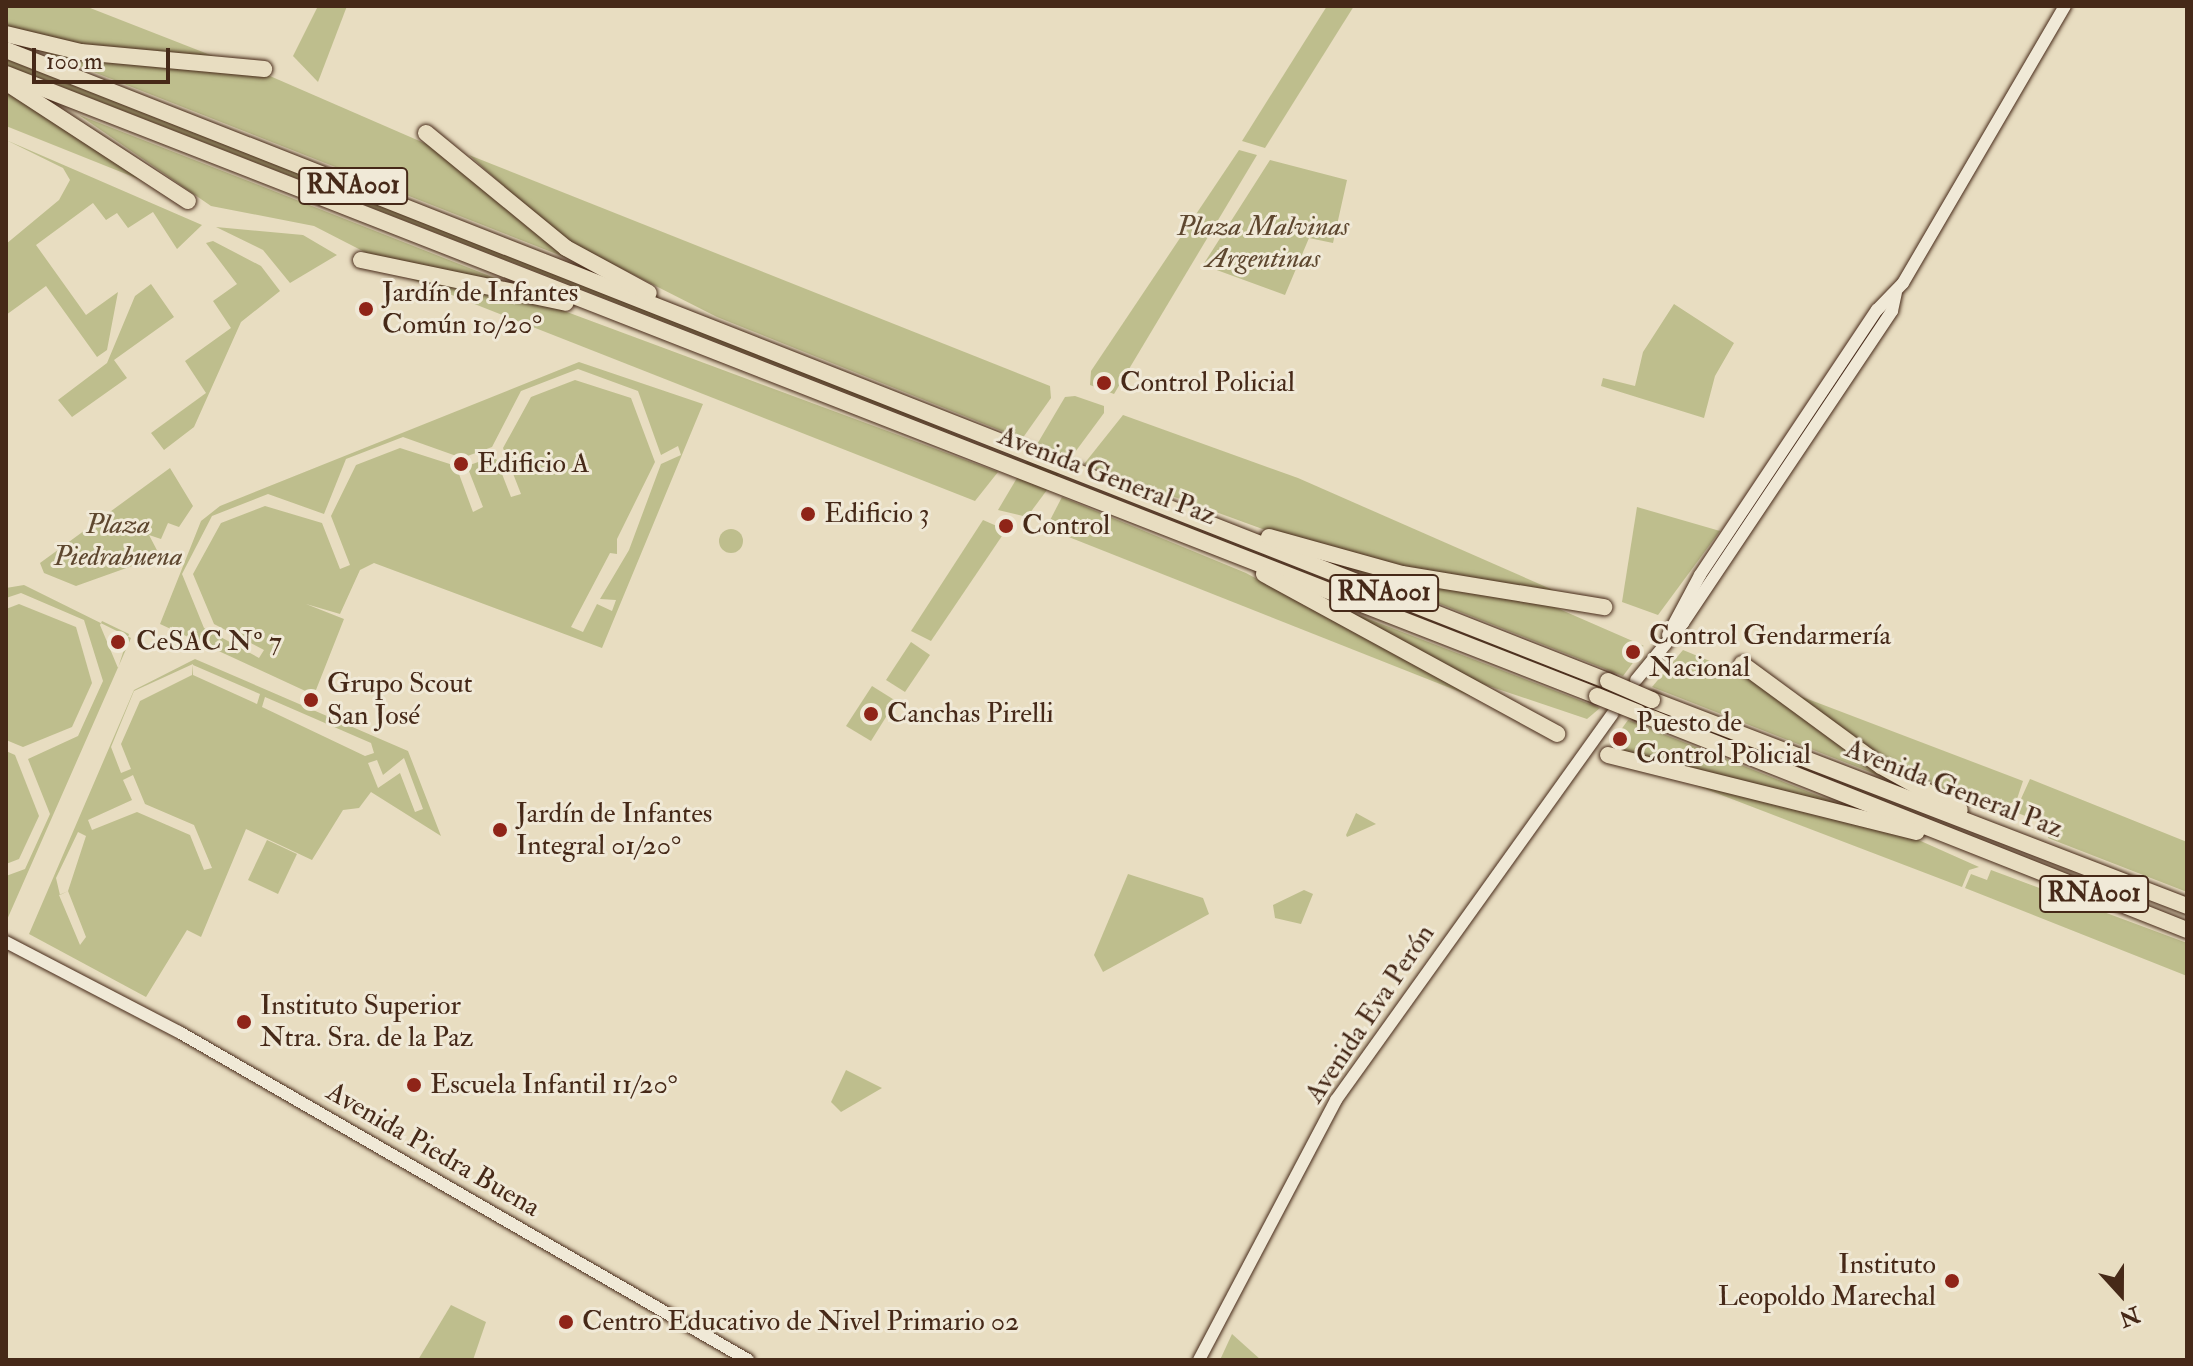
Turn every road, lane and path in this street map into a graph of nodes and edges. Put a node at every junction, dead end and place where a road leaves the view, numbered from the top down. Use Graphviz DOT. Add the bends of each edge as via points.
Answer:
graph roads {
  1 [pos="2065,6"];
  2 [pos="6,34"];
  3 [pos="6,50"];
  4 [pos="264,69"];
  5 [pos="6,74"];
  6 [pos="6,82"];
  7 [pos="426,133"];
  8 [pos="188,201"];
  9 [pos="361,260"];
  10 [pos="699,322"];
  11 [pos="650,326"];
  12 [pos="1160,505"];
  13 [pos="1203,541"];
  14 [pos="1604,607"];
  15 [pos="1742,664"];
  16 [pos="1636,680"];
  17 [pos="1612,714"];
  18 [pos="1557,734"];
  19 [pos="1608,755"];
  20 [pos="2010,838"];
  21 [pos="2001,857"];
  22 [pos="2187,906"];
  23 [pos="2187,930"];
  24 [pos="6,942"];
  25 [pos="748,1360"];
  26 [pos="1199,1360"];
  1 -- 16 [label="main road" via="1896,292 1892,311"];
  2 -- 4 [label="highway" via="95,54"];
  3 -- 10 [label="highway, Avenida General Paz / RNA001"];
  5 -- 11 [label="highway, Avenida General Paz / RNA001"];
  6 -- 8 [label="highway"];
  7 -- 10 [label="highway" via="566,248"];
  9 -- 11 [label="highway" via="510,288"];
  10 -- 12 [label="highway, Avenida General Paz / RNA001"];
  11 -- 13 [label="highway, Avenida General Paz / RNA001"];
  12 -- 14 [label="highway" via="1381,570"];
  12 -- 20 [label="highway, Avenida General Paz / RNA001, bridge"];
  13 -- 18 [label="highway"];
  13 -- 21 [label="highway, Avenida General Paz / RNA001, bridge"];
  15 -- 20 [label="highway" via="1893,774"];
  17 -- 26 [label="main road, Avenida Eva Perón" via="1336,1100"];
  19 -- 21 [label="highway"];
  20 -- 22 [label="highway, Avenida General Paz / RNA001"];
  21 -- 23 [label="highway, Avenida General Paz / RNA001"];
  24 -- 25 [label="main road, Avenida Piedra Buena" via="190,1038"];
}
